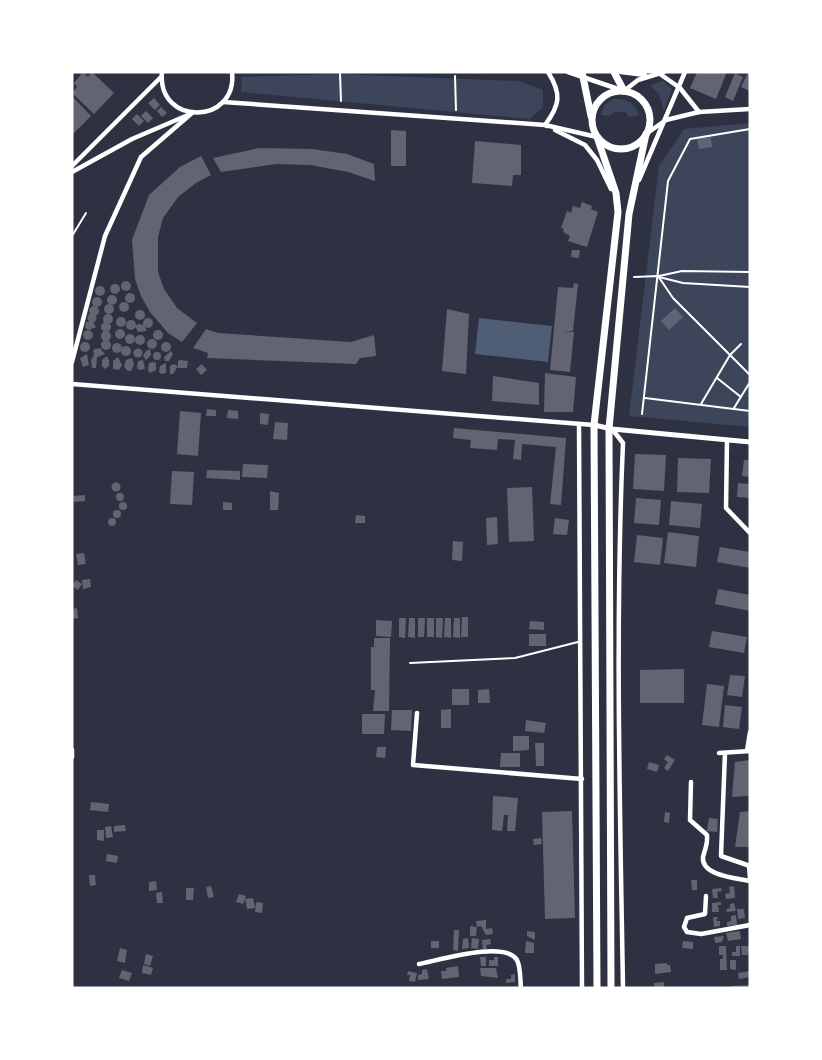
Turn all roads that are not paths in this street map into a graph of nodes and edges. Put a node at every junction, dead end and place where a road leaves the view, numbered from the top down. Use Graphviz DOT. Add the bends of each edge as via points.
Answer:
graph roads {
  1 [pos="232,72"];
  2 [pos="548,72"];
  3 [pos="568,72"];
  4 [pos="614,72"];
  5 [pos="621,72"];
  6 [pos="685,72"];
  7 [pos="161,73"];
  8 [pos="662,73"];
  9 [pos="583,74"];
  10 [pos="680,88"];
  11 [pos="624,91"];
  12 [pos="223,102"];
  13 [pos="750,109"];
  14 [pos="699,112"];
  15 [pos="192,113"];
  16 [pos="592,120"];
  17 [pos="666,120"];
  18 [pos="545,125"];
  19 [pos="646,134"];
  20 [pos="597,137"];
  21 [pos="72,169"];
  22 [pos="635,187"];
  23 [pos="617,200"];
  24 [pos="72,362"];
  25 [pos="72,384"];
  26 [pos="579,424"];
  27 [pos="594,425"];
  28 [pos="611,429"];
  29 [pos="727,440"];
  30 [pos="750,442"];
  31 [pos="750,533"];
  32 [pos="579,642"];
  33 [pos="410,663"];
  34 [pos="417,713"];
  35 [pos="750,732"];
  36 [pos="72,751"];
  37 [pos="749,751"];
  38 [pos="719,753"];
  39 [pos="726,753"];
  40 [pos="72,757"];
  41 [pos="582,779"];
  42 [pos="691,782"];
  43 [pos="749,865"];
  44 [pos="750,880"];
  45 [pos="706,896"];
  46 [pos="750,925"];
  47 [pos="419,964"];
  48 [pos="521,988"];
  49 [pos="582,988"];
  50 [pos="597,988"];
  51 [pos="611,988"];
  52 [pos="623,988"];
  1 -- 12 [label="street"];
  2 -- 18 [label="street" via="558,100"];
  3 -- 9 [label="street"];
  4 -- 11 [label="main road"];
  5 -- 8 [label="street"];
  6 -- 10 [label="street"];
  7 -- 15 [label="street" via="170,101"];
  7 -- 21 [label="street"];
  8 -- 10 [label="street"];
  8 -- 11 [label="street" via="638,80"];
  9 -- 11 [label="street"];
  9 -- 16 [label="main road"];
  10 -- 14 [label="street"];
  10 -- 17 [label="street"];
  11 -- 16 [label="main road" via="601,99"];
  11 -- 19 [label="main road" via="647,107"];
  12 -- 15 [label="street"];
  12 -- 18 [label="street"];
  13 -- 14 [label="street"];
  14 -- 17 [label="street"];
  15 -- 21 [label="street"];
  15 -- 24 [label="street" via="141,157 105,236"];
  16 -- 20 [label="main road"];
  17 -- 19 [label="street"];
  17 -- 22 [label="street"];
  18 -- 20 [label="street"];
  18 -- 23 [label="street" via="586,145"];
  19 -- 20 [label="main road" via="635,146 623,149 605,145"];
  19 -- 22 [label="main road"];
  20 -- 23 [label="main road"];
  22 -- 28 [label="main road"];
  23 -- 27 [label="main road"];
  25 -- 26 [label="street"];
  26 -- 27 [label="street"];
  26 -- 32 [label="street"];
  27 -- 28 [label="street"];
  27 -- 50 [label="main road"];
  28 -- 29 [label="street"];
  28 -- 51 [label="main road"];
  28 -- 52 [label="street" via="623,443 619,748"];
  29 -- 30 [label="street"];
  29 -- 31 [label="street" via="726,508"];
  32 -- 33 [label="lane" via="515,658"];
  32 -- 41 [label="street"];
  34 -- 41 [label="street" via="413,765"];
  35 -- 37 [label="street"];
  36 -- 40 [label="street"];
  37 -- 39 [label="street"];
  38 -- 39 [label="street"];
  39 -- 43 [label="street" via="721,856"];
  41 -- 49 [label="street"];
  42 -- 44 [label="street" via="690,820 707,835 705,866 715,873"];
  43 -- 44 [label="street"];
  45 -- 46 [label="street" via="705,914 687,918 687,932 701,934"];
  47 -- 48 [label="street" via="505,951 518,963"];
}
